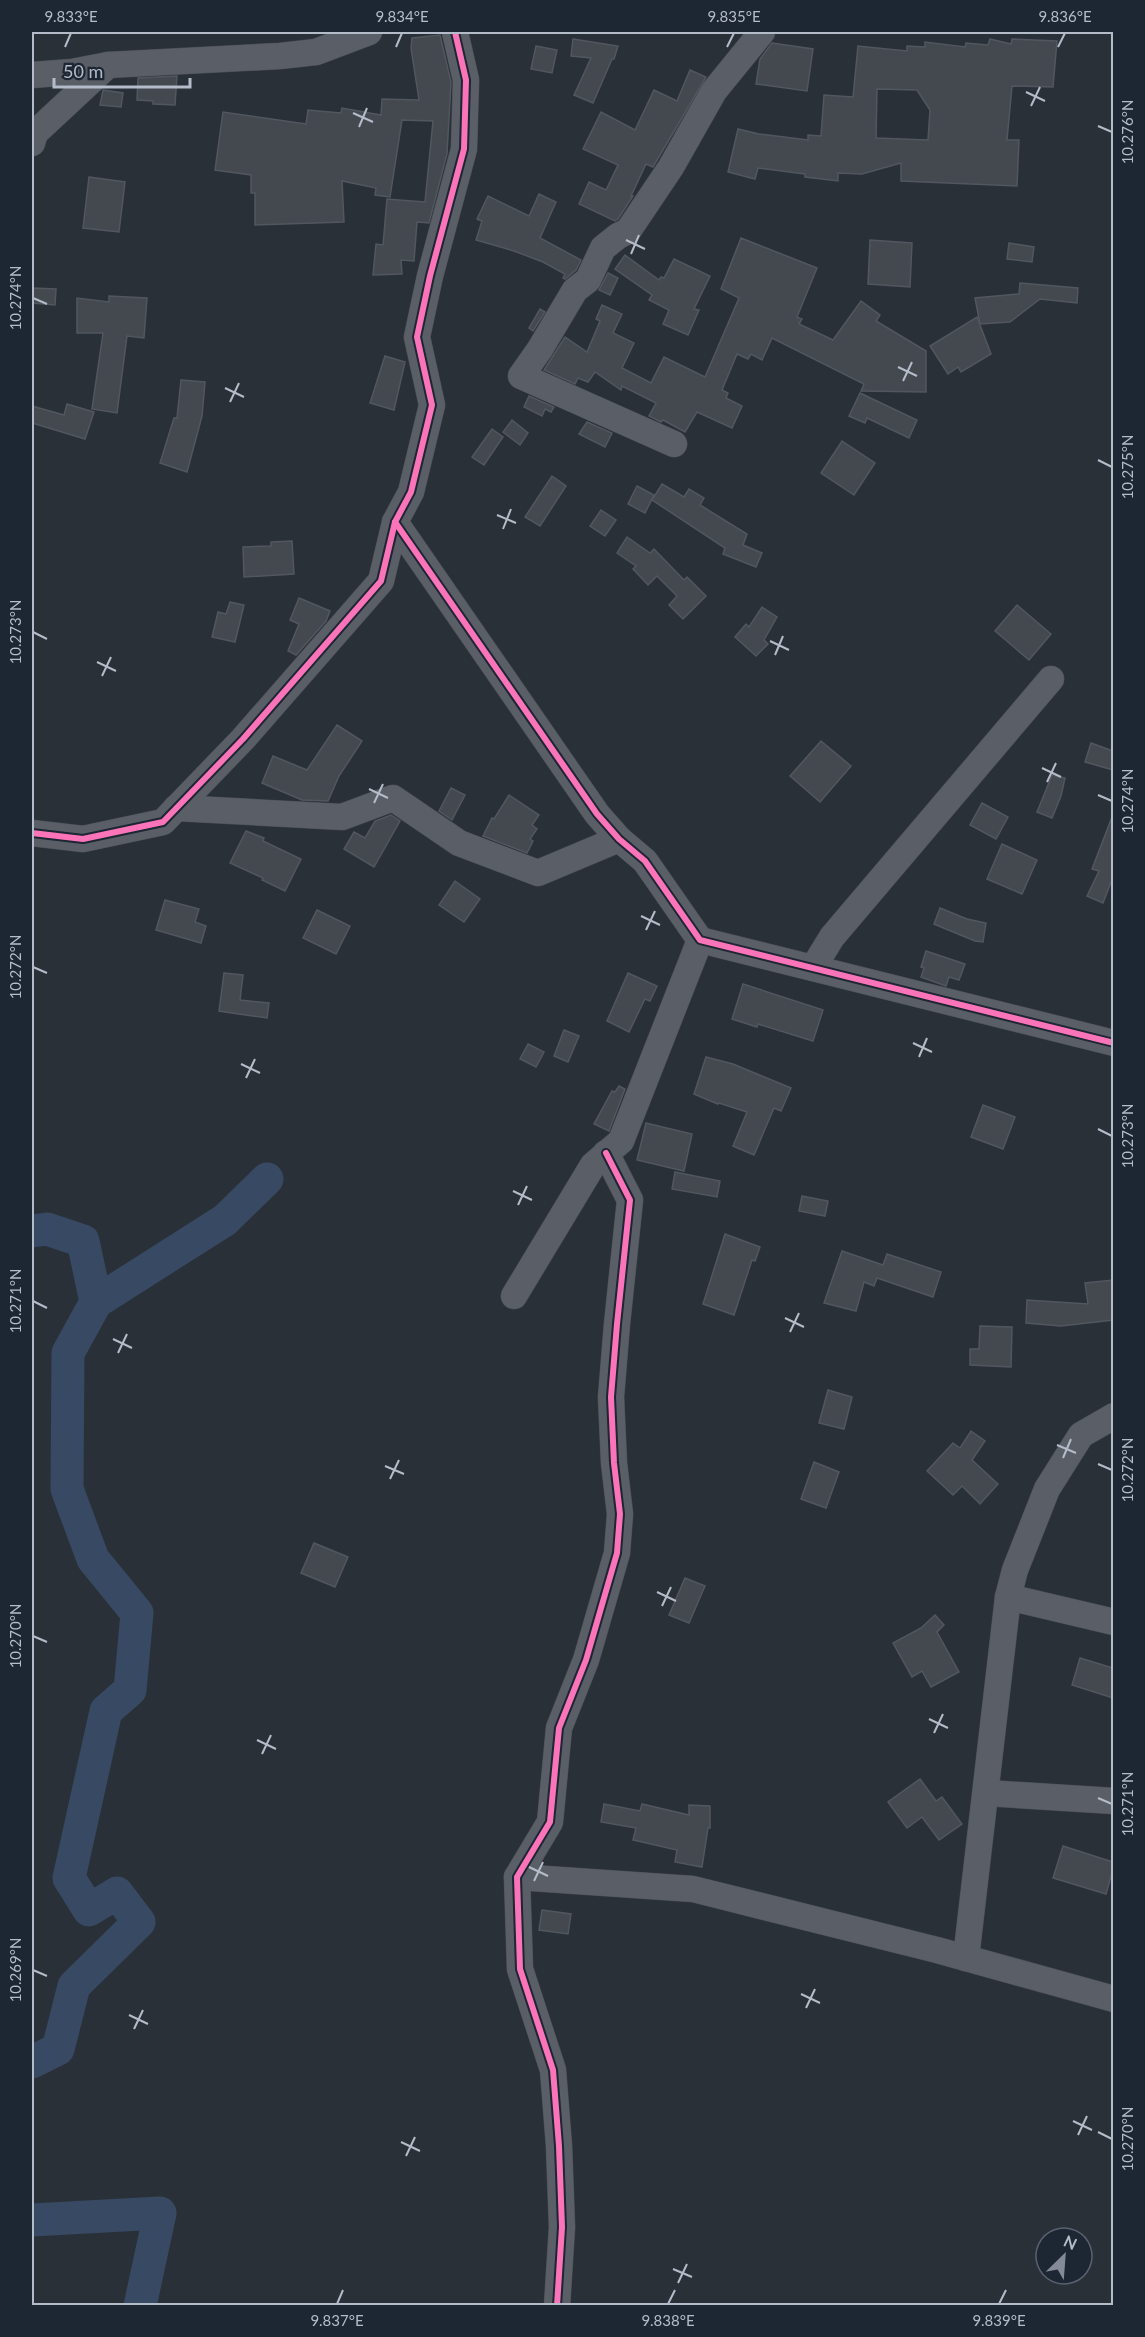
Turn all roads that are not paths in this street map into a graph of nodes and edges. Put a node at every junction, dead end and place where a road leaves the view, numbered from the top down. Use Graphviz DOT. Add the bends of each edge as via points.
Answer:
graph roads {
  1 [pos="369,32"];
  2 [pos="455,32"];
  3 [pos="735,32"];
  4 [pos="762,32"];
  5 [pos="768,32"];
  6 [pos="108,65"];
  7 [pos="32,75"];
  8 [pos="32,143"];
  9 [pos="674,444"];
  10 [pos="395,522"];
  11 [pos="1051,679"];
  12 [pos="176,808"];
  13 [pos="32,833"];
  14 [pos="619,839"];
  15 [pos="700,940"];
  16 [pos="813,968"];
  17 [pos="1113,1043"];
  18 [pos="606,1153"];
  19 [pos="514,1296"];
  20 [pos="1113,1416"];
  21 [pos="1008,1597"];
  22 [pos="1113,1622"];
  23 [pos="986,1792"];
  24 [pos="1113,1801"];
  25 [pos="517,1877"];
  26 [pos="966,1958"];
  27 [pos="1113,1999"];
  28 [pos="557,2306"];
  1 -- 6 [label="street" via="316,52"];
  2 -- 10 [label="street" via="466,80 464,149 417,337 432,405 411,492"];
  3 -- 4 [label="street"];
  4 -- 5 [label="street"];
  4 -- 9 [label="street" via="714,91 671,167 628,231 603,248 588,280 575,290 521,376"];
  6 -- 7 [label="street"];
  6 -- 8 [label="street" via="35,133"];
  10 -- 12 [label="street" via="381,581"];
  10 -- 14 [label="street" via="597,814"];
  11 -- 16 [label="street" via="832,937"];
  12 -- 13 [label="street" via="163,822 83,839"];
  12 -- 14 [label="street" via="342,816 393,798 459,843 538,873"];
  14 -- 15 [label="street" via="645,861"];
  15 -- 16 [label="street"];
  15 -- 18 [label="street" via="621,1141"];
  16 -- 17 [label="street"];
  18 -- 19 [label="street" via="593,1165"];
  18 -- 25 [label="street" via="630,1200 611,1397 620,1514 617,1553 586,1660 559,1728 550,1822"];
  20 -- 21 [label="street" via="1081,1435 1047,1489"];
  21 -- 22 [label="street"];
  21 -- 23 [label="street"];
  23 -- 24 [label="street"];
  23 -- 26 [label="street"];
  25 -- 26 [label="street" via="693,1889"];
  25 -- 28 [label="street" via="520,1969 553,2070 562,2227"];
  26 -- 27 [label="street"];
}
